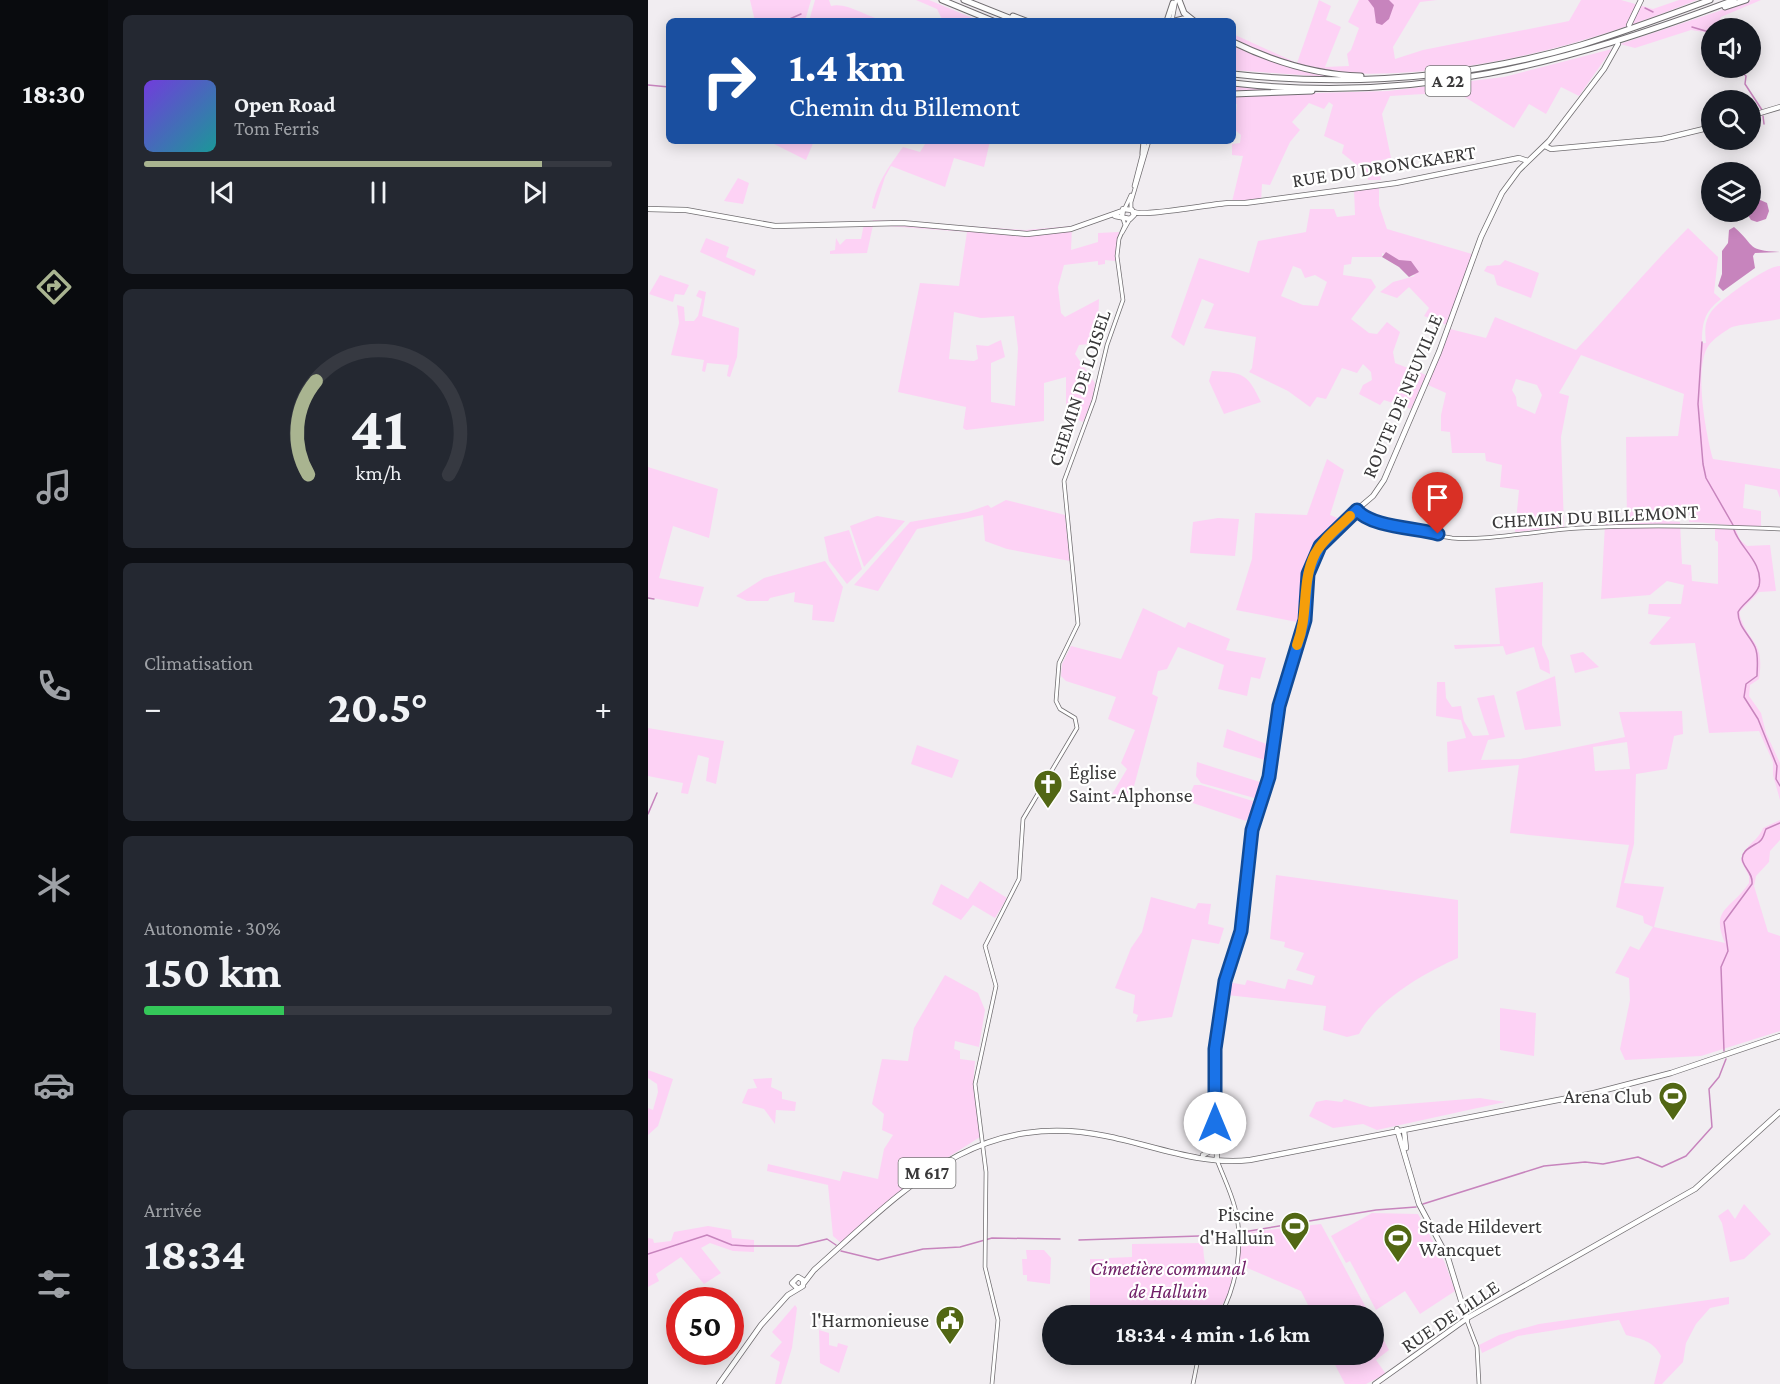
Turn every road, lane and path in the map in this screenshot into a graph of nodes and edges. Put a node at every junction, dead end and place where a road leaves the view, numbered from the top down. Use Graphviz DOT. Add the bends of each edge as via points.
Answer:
graph roads {
  1 [pos="942,0"];
  2 [pos="964,0"];
  3 [pos="1642,0"];
  4 [pos="1710,0"];
  5 [pos="1734,0"];
  6 [pos="1746,0"];
  7 [pos="1175,1"];
  8 [pos="982,8"];
  9 [pos="986,18"];
  10 [pos="1009,18"];
  11 [pos="1016,18"];
  12 [pos="1172,18"];
  13 [pos="1189,18"];
  14 [pos="1689,18"];
  15 [pos="1629,25"];
  16 [pos="1236,43"];
  17 [pos="1236,74"];
  18 [pos="1414,76"];
  19 [pos="1236,82"];
  20 [pos="1410,85"];
  21 [pos="1236,94"];
  22 [pos="1582,98"];
  23 [pos="1780,107"];
  24 [pos="1761,113"];
  25 [pos="1701,130"];
  26 [pos="1145,144"];
  27 [pos="1145,144"];
  28 [pos="1547,144"];
  29 [pos="1143,153"];
  30 [pos="1526,163"];
  31 [pos="1177,208"];
  32 [pos="648,209"];
  33 [pos="1123,209"];
  34 [pos="1133,211"];
  35 [pos="1107,218"];
  36 [pos="1123,218"];
  37 [pos="1131,219"];
  38 [pos="1121,234"];
  39 [pos="1357,510"];
  40 [pos="1779,529"];
  41 [pos="1780,1036"];
  42 [pos="1779,1113"];
  43 [pos="1404,1129"];
  44 [pos="1397,1130"];
  45 [pos="1215,1139"];
  46 [pos="982,1144"];
  47 [pos="1174,1151"];
  48 [pos="1203,1155"];
  49 [pos="1257,1158"];
  50 [pos="1216,1159"];
  51 [pos="1231,1162"];
  52 [pos="1223,1176"];
  53 [pos="1418,1200"];
  54 [pos="814,1270"];
  55 [pos="800,1277"];
  56 [pos="804,1283"];
  57 [pos="792,1284"];
  58 [pos="798,1289"];
  59 [pos="1225,1305"];
  60 [pos="1467,1320"];
  61 [pos="1197,1365"];
  62 [pos="717,1384"];
  63 [pos="992,1384"];
  64 [pos="1193,1384"];
  65 [pos="1375,1384"];
  66 [pos="1380,1384"];
  67 [pos="1479,1384"];
  1 -- 9 [label="highway"];
  2 -- 8 [label="highway"];
  3 -- 15 [label="main road"];
  4 -- 18 [label="highway, A 22" via="1547,54"];
  5 -- 14 [label="highway, A 22"];
  6 -- 14 [label="highway"];
  7 -- 12 [label="highway"];
  7 -- 13 [label="highway"];
  8 -- 10 [label="highway"];
  8 -- 11 [label="highway"];
  14 -- 20 [label="highway, A 22" via="1542,64"];
  16 -- 18 [label="highway" via="1307,70"];
  17 -- 18 [label="highway, A 22" via="1325,80"];
  19 -- 20 [label="highway, A 22" via="1322,88"];
  20 -- 21 [label="highway" via="1372,90"];
  22 -- 22 [label="main road" via="1609,62 1618,44 1615,50"];
  22 -- 28 [label="main road, ROUTE DE NEUVILLE"];
  23 -- 24 [label="main road"];
  25 -- 28 [label="main road" via="1662,139 1558,147"];
  26 -- 29 [label="highway"];
  27 -- 34 [label="street" via="1131,202"];
  28 -- 30 [label="main road, ROUTE DE NEUVILLE"];
  29 -- 33 [label="street"];
  30 -- 31 [label="main road, RUE DU DRONCKAERT" via="1512,160 1400,182"];
  30 -- 39 [label="main road, ROUTE DE NEUVILLE" via="1498,200 1383,482"];
  31 -- 34 [label="main road, RUE DU DRONCKAERT" via="1147,215"];
  31 -- 37 [label="main road, RUE DU DRONCKAERT" via="1154,217"];
  32 -- 35 [label="main road" via="677,208 780,226 882,223 1011,232 1049,231"];
  33 -- 34 [label="main road, RUE DU DRONCKAERT"];
  33 -- 35 [label="main road"];
  33 -- 36 [label="main road"];
  34 -- 37 [label="main road"];
  35 -- 36 [label="main road, RUE DU DRONCKAERT"];
  36 -- 37 [label="main road, RUE DU DRONCKAERT"];
  36 -- 38 [label="street, CHEMIN DE LOISEL"];
  37 -- 38 [label="street, CHEMIN DE LOISEL"];
  38 -- 46 [label="street, CHEMIN DE LOISEL" via="1117,256 1123,300 1065,481 1078,624 1059,663 1056,701 1075,718 1077,726 1023,819 1019,879 985,943 996,986 975,1082"];
  39 -- 40 [label="street, CHEMIN DU BILLEMONT" via="1384,523 1455,538 1642,525"];
  39 -- 45 [label="main road, ROUTE DE NEUVILLE" via="1325,536 1312,554 1305,577 1304,624 1279,706 1269,779 1252,830 1241,931 1225,981 1215,1049"];
  41 -- 43 [label="main road, M 617" via="1636,1082"];
  42 -- 60 [label="main road, RUE DE LILLE" via="1709,1177"];
  43 -- 44 [label="main road, M 617"];
  43 -- 53 [label="main road"];
  44 -- 49 [label="main road, M 617"];
  44 -- 53 [label="main road"];
  45 -- 48 [label="main road" via="1212,1150"];
  45 -- 50 [label="main road, ROUTE DE NEUVILLE"];
  46 -- 47 [label="main road, M 617" via="1029,1133 1060,1131 1089,1133"];
  46 -- 54 [label="main road, M 617" via="934,1171"];
  46 -- 63 [label="street, CHEMIN DE LOISEL" via="986,1176 986,1274 999,1332"];
  47 -- 48 [label="main road, M 617"];
  47 -- 50 [label="main road, M 617"];
  48 -- 50 [label="main road, M 617"];
  49 -- 50 [label="main road, M 617"];
  49 -- 51 [label="main road, M 617"];
  50 -- 51 [label="main road, M 617"];
  50 -- 52 [label="street, ROUTE DE NEUVILLE"];
  51 -- 52 [label="street" via="1224,1167"];
  52 -- 59 [label="street, ROUTE DE NEUVILLE" via="1238,1230 1235,1284"];
  53 -- 60 [label="main road" via="1449,1259"];
  54 -- 55 [label="main road, M 617"];
  54 -- 56 [label="main road, M 617"];
  55 -- 56 [label="main road"];
  55 -- 57 [label="main road" via="794,1278"];
  56 -- 58 [label="main road"];
  57 -- 58 [label="main road"];
  57 -- 62 [label="main road"];
  58 -- 62 [label="main road" via="758,1329"];
  60 -- 65 [label="main road, RUE DE LILLE"];
  60 -- 66 [label="main road, RUE DE LILLE"];
  60 -- 67 [label="street" via="1477,1347"];
  61 -- 64 [label="street"];
}
